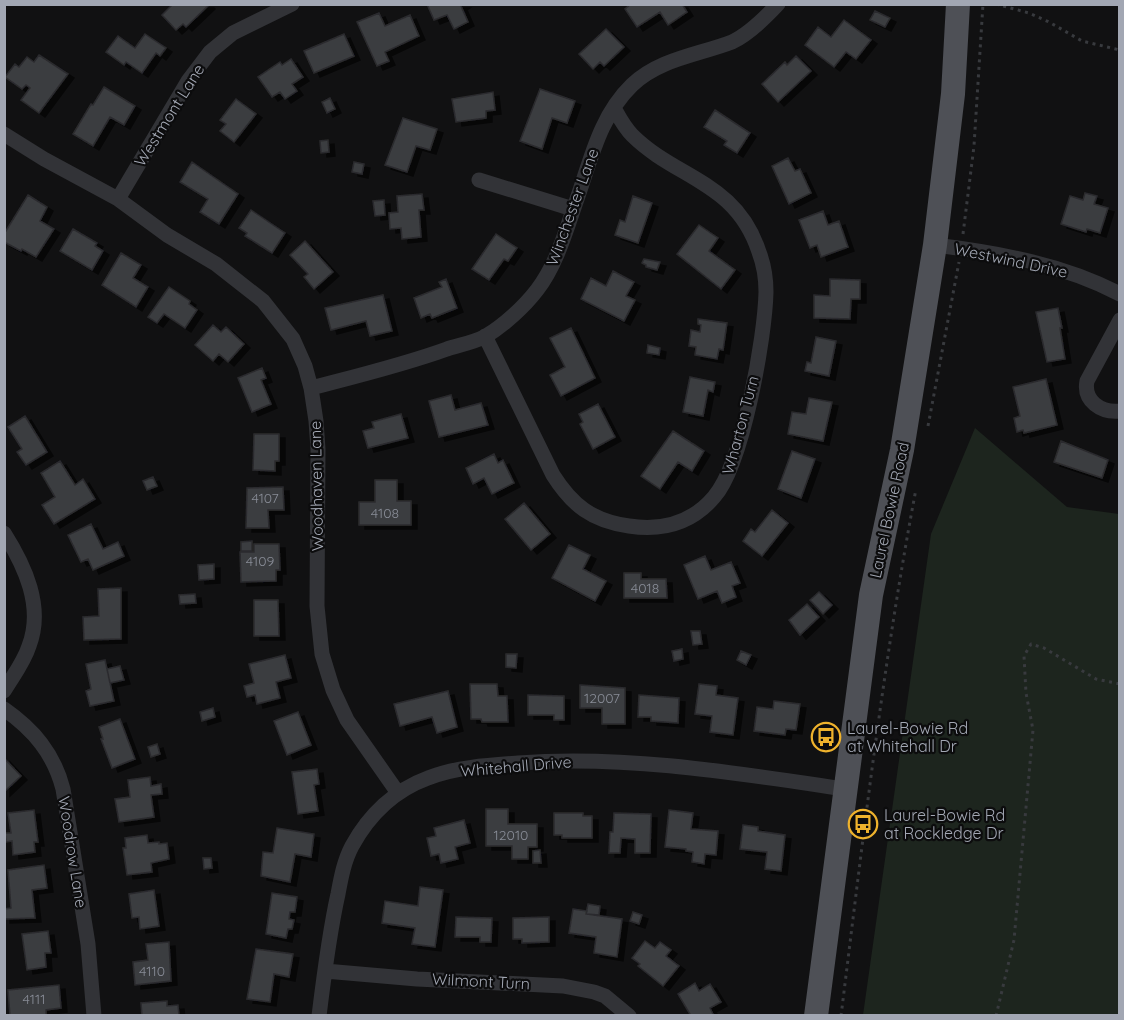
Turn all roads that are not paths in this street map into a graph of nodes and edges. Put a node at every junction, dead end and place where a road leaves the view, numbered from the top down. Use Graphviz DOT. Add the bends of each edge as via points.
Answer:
graph roads {
  1 [pos="292,4"];
  2 [pos="778,4"];
  3 [pos="958,4"];
  4 [pos="614,108"];
  5 [pos="4,134"];
  6 [pos="479,180"];
  7 [pos="118,199"];
  8 [pos="573,209"];
  9 [pos="935,245"];
  10 [pos="1119,294"];
  11 [pos="1119,320"];
  12 [pos="485,336"];
  13 [pos="311,388"];
  14 [pos="1119,411"];
  15 [pos="4,533"];
  16 [pos="4,691"];
  17 [pos="4,709"];
  18 [pos="845,789"];
  19 [pos="398,793"];
  20 [pos="324,971"];
  21 [pos="94,1016"];
  22 [pos="319,1016"];
  23 [pos="629,1016"];
  24 [pos="816,1016"];
  1 -- 7 [label="street, Westmont Lane" via="233,33 210,52 188,81"];
  2 -- 4 [label="street, Winchester Lane" via="733,41 678,59 642,77"];
  3 -- 9 [label="main road, Laurel Bowie Road" via="953,94"];
  4 -- 8 [label="street, Winchester Lane" via="596,140"];
  4 -- 12 [label="street, Wharton Turn" via="639,141 729,202 752,234 763,263 766,291 760,347 735,454 716,495 684,521 655,528 605,521 574,503 553,475"];
  5 -- 7 [label="street, Woodhaven Lane"];
  6 -- 8 [label="street"];
  7 -- 13 [label="street, Woodhaven Lane" via="216,264 263,301 293,339"];
  8 -- 12 [label="street, Winchester Lane" via="561,244 536,292"];
  9 -- 10 [label="street, Westwind Drive" via="1051,266"];
  9 -- 18 [label="main road, Laurel Bowie Road" via="902,450 871,595"];
  11 -- 14 [label="street" via="1086,389 1090,401 1097,406"];
  12 -- 13 [label="street, Winchester Lane"];
  13 -- 19 [label="street, Woodhaven Lane" via="318,449 317,606 321,654 347,720"];
  15 -- 16 [label="street" via="28,576 34,616 30,646"];
  17 -- 21 [label="street, Woodrow Lane" via="41,742 58,770 88,944"];
  18 -- 19 [label="street, Whitehall Drive" via="719,771 596,761 460,770 429,777"];
  18 -- 24 [label="main road, Laurel Bowie Road"];
  19 -- 20 [label="street, Whitehall Drive" via="378,810 351,847 343,869"];
  20 -- 22 [label="street, Whitehall Drive"];
  20 -- 23 [label="street, Wilmont Turn" via="563,986 605,996"];
}
